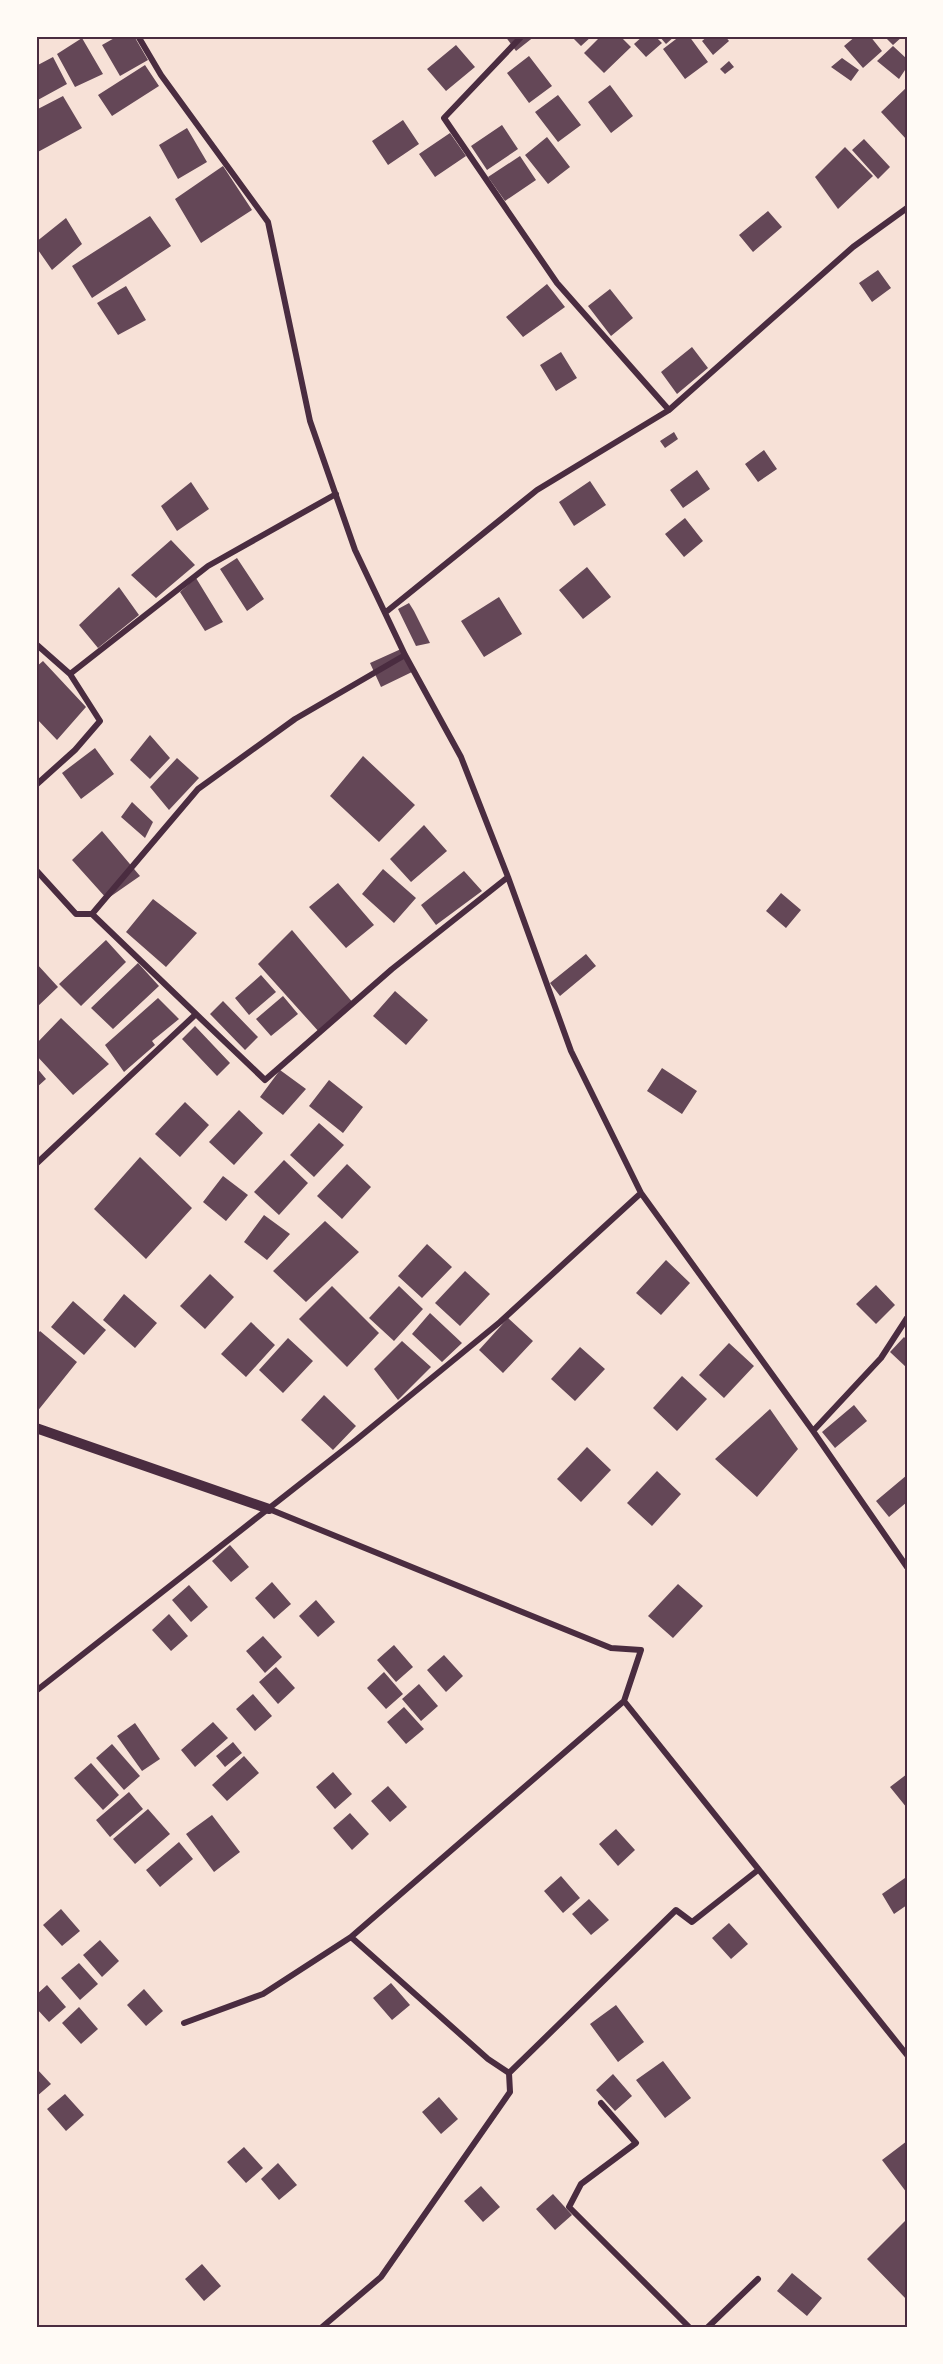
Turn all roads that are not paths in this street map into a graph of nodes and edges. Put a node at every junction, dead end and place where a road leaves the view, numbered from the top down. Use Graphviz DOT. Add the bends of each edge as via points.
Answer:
graph roads {
  1 [pos="138,36"];
  2 [pos="522,36"];
  3 [pos="907,208"];
  4 [pos="669,410"];
  5 [pos="336,494"];
  6 [pos="386,612"];
  7 [pos="36,644"];
  8 [pos="405,655"];
  9 [pos="70,674"];
  10 [pos="36,785"];
  11 [pos="36,870"];
  12 [pos="508,877"];
  13 [pos="92,914"];
  14 [pos="196,1014"];
  15 [pos="36,1164"];
  16 [pos="641,1193"];
  17 [pos="907,1318"];
  18 [pos="36,1428"];
  19 [pos="813,1431"];
  20 [pos="269,1509"];
  21 [pos="907,1567"];
  22 [pos="36,1691"];
  23 [pos="624,1701"];
  24 [pos="758,1870"];
  25 [pos="351,1937"];
  26 [pos="184,2023"];
  27 [pos="907,2055"];
  28 [pos="509,2073"];
  29 [pos="601,2103"];
  30 [pos="758,2279"];
  31 [pos="321,2328"];
  32 [pos="690,2328"];
  33 [pos="707,2328"];
  1 -- 5 [label="street" via="161,75 268,222 310,421"];
  2 -- 4 [label="street" via="444,118 557,283"];
  3 -- 4 [label="street" via="853,247"];
  4 -- 6 [label="street" via="537,490"];
  5 -- 6 [label="street" via="355,550"];
  5 -- 9 [label="street" via="208,566"];
  6 -- 8 [label="street"];
  7 -- 9 [label="street"];
  8 -- 12 [label="street" via="461,757"];
  8 -- 13 [label="street" via="295,718 198,789"];
  9 -- 10 [label="street" via="100,721"];
  11 -- 13 [label="street" via="76,914"];
  12 -- 14 [label="street" via="392,969 265,1080"];
  12 -- 16 [label="street" via="571,1051"];
  13 -- 14 [label="street"];
  14 -- 15 [label="street"];
  16 -- 19 [label="street"];
  16 -- 20 [label="street" via="500,1322"];
  17 -- 19 [label="street" via="881,1358"];
  18 -- 20 [label="street"];
  19 -- 21 [label="street"];
  20 -- 22 [label="street"];
  20 -- 23 [label="street" via="611,1647 641,1650"];
  23 -- 24 [label="street"];
  23 -- 25 [label="street"];
  24 -- 27 [label="street"];
  24 -- 28 [label="street" via="692,1922 676,1910"];
  25 -- 26 [label="street" via="263,1994"];
  25 -- 28 [label="street" via="488,2059"];
  28 -- 31 [label="street" via="510,2092 381,2277"];
  29 -- 32 [label="street" via="636,2143 581,2184 569,2207"];
  30 -- 33 [label="street"];
}
